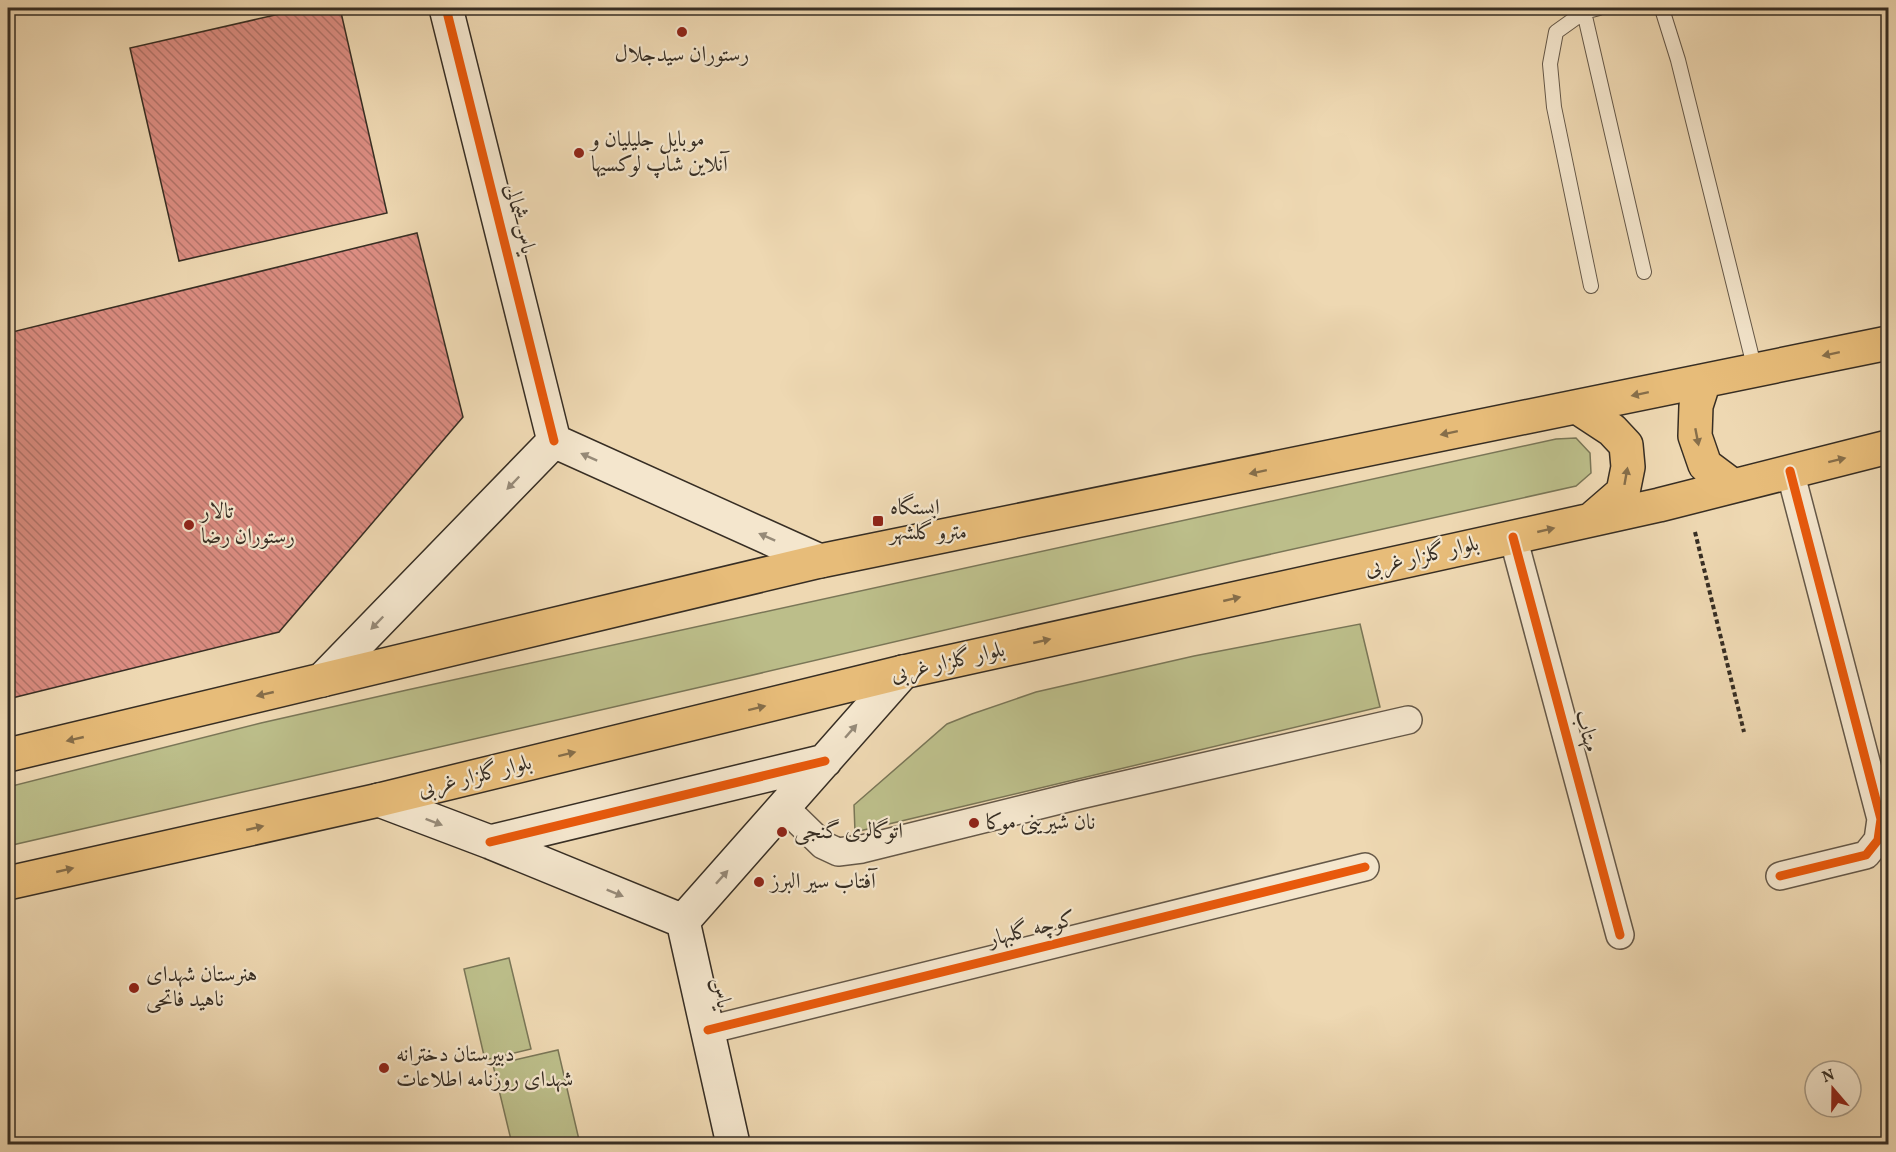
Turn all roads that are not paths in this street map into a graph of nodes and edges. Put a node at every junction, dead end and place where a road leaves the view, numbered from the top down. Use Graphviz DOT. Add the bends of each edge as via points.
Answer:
graph roads {
  1 [pos="446,8"];
  2 [pos="1599,8"];
  3 [pos="1659,8"];
  4 [pos="1584,12"];
  5 [pos="1644,272"];
  6 [pos="1591,285"];
  7 [pos="1888,343"];
  8 [pos="1755,370"];
  9 [pos="1704,381"];
  10 [pos="1577,407"];
  11 [pos="554,441"];
  12 [pos="1888,447"];
  13 [pos="1790,471"];
  14 [pos="1733,486"];
  15 [pos="1592,519"];
  16 [pos="1513,537"];
  17 [pos="820,561"];
  18 [pos="903,672"];
  19 [pos="322,680"];
  20 [pos="1408,720"];
  21 [pos="8,755"];
  22 [pos="825,761"];
  23 [pos="379,800"];
  24 [pos="784,807"];
  25 [pos="490,842"];
  26 [pos="1365,867"];
  27 [pos="1779,876"];
  28 [pos="8,883"];
  29 [pos="683,921"];
  30 [pos="1620,935"];
  31 [pos="708,1030"];
  32 [pos="734,1144"];
  1 -- 11 [label="street, یاس شمالی"];
  2 -- 4 [label="lane"];
  3 -- 8 [label="lane" via="1678,60"];
  4 -- 5 [label="lane"];
  4 -- 6 [label="lane" via="1556,32 1550,64 1554,107"];
  7 -- 8 [label="main road, one-way"];
  8 -- 9 [label="main road"];
  9 -- 10 [label="main road, one-way"];
  9 -- 14 [label="main road, one-way" via="1696,406 1695,436 1706,465"];
  15 -- 10 [label="main road, one-way" via="1623,492 1628,466 1626,445"];
  10 -- 17 [label="main road, one-way"];
  17 -- 11 [label="street, one-way"];
  11 -- 19 [label="street, one-way"];
  13 -- 12 [label="main road, بلوار گلزار غربی, one-way"];
  13 -- 14 [label="main road, بلوار گلزار غربی"];
  13 -- 27 [label="street" via="1881,819 1878,840 1866,855"];
  14 -- 15 [label="main road, بلوار گلزار غربی"];
  16 -- 15 [label="main road, بلوار گلزار غربی, one-way"];
  18 -- 16 [label="main road, بلوار گلزار غربی, one-way"];
  16 -- 30 [label="street, مهتاب"];
  17 -- 19 [label="main road"];
  22 -- 18 [label="street, one-way"];
  23 -- 18 [label="main road, بلوار گلزار غربی, one-way"];
  19 -- 21 [label="main road, one-way"];
  20 -- 24 [label="street" via="862,849 838,852 823,844"];
  22 -- 24 [label="street"];
  22 -- 25 [label="street"];
  23 -- 25 [label="street, one-way"];
  28 -- 23 [label="main road, بلوار گلزار غربی, one-way"];
  29 -- 24 [label="street, one-way"];
  25 -- 29 [label="street, one-way"];
  26 -- 31 [label="street, کوچه گلبهار"];
  29 -- 31 [label="street, یاس"];
  31 -- 32 [label="street, یاس"];
}
